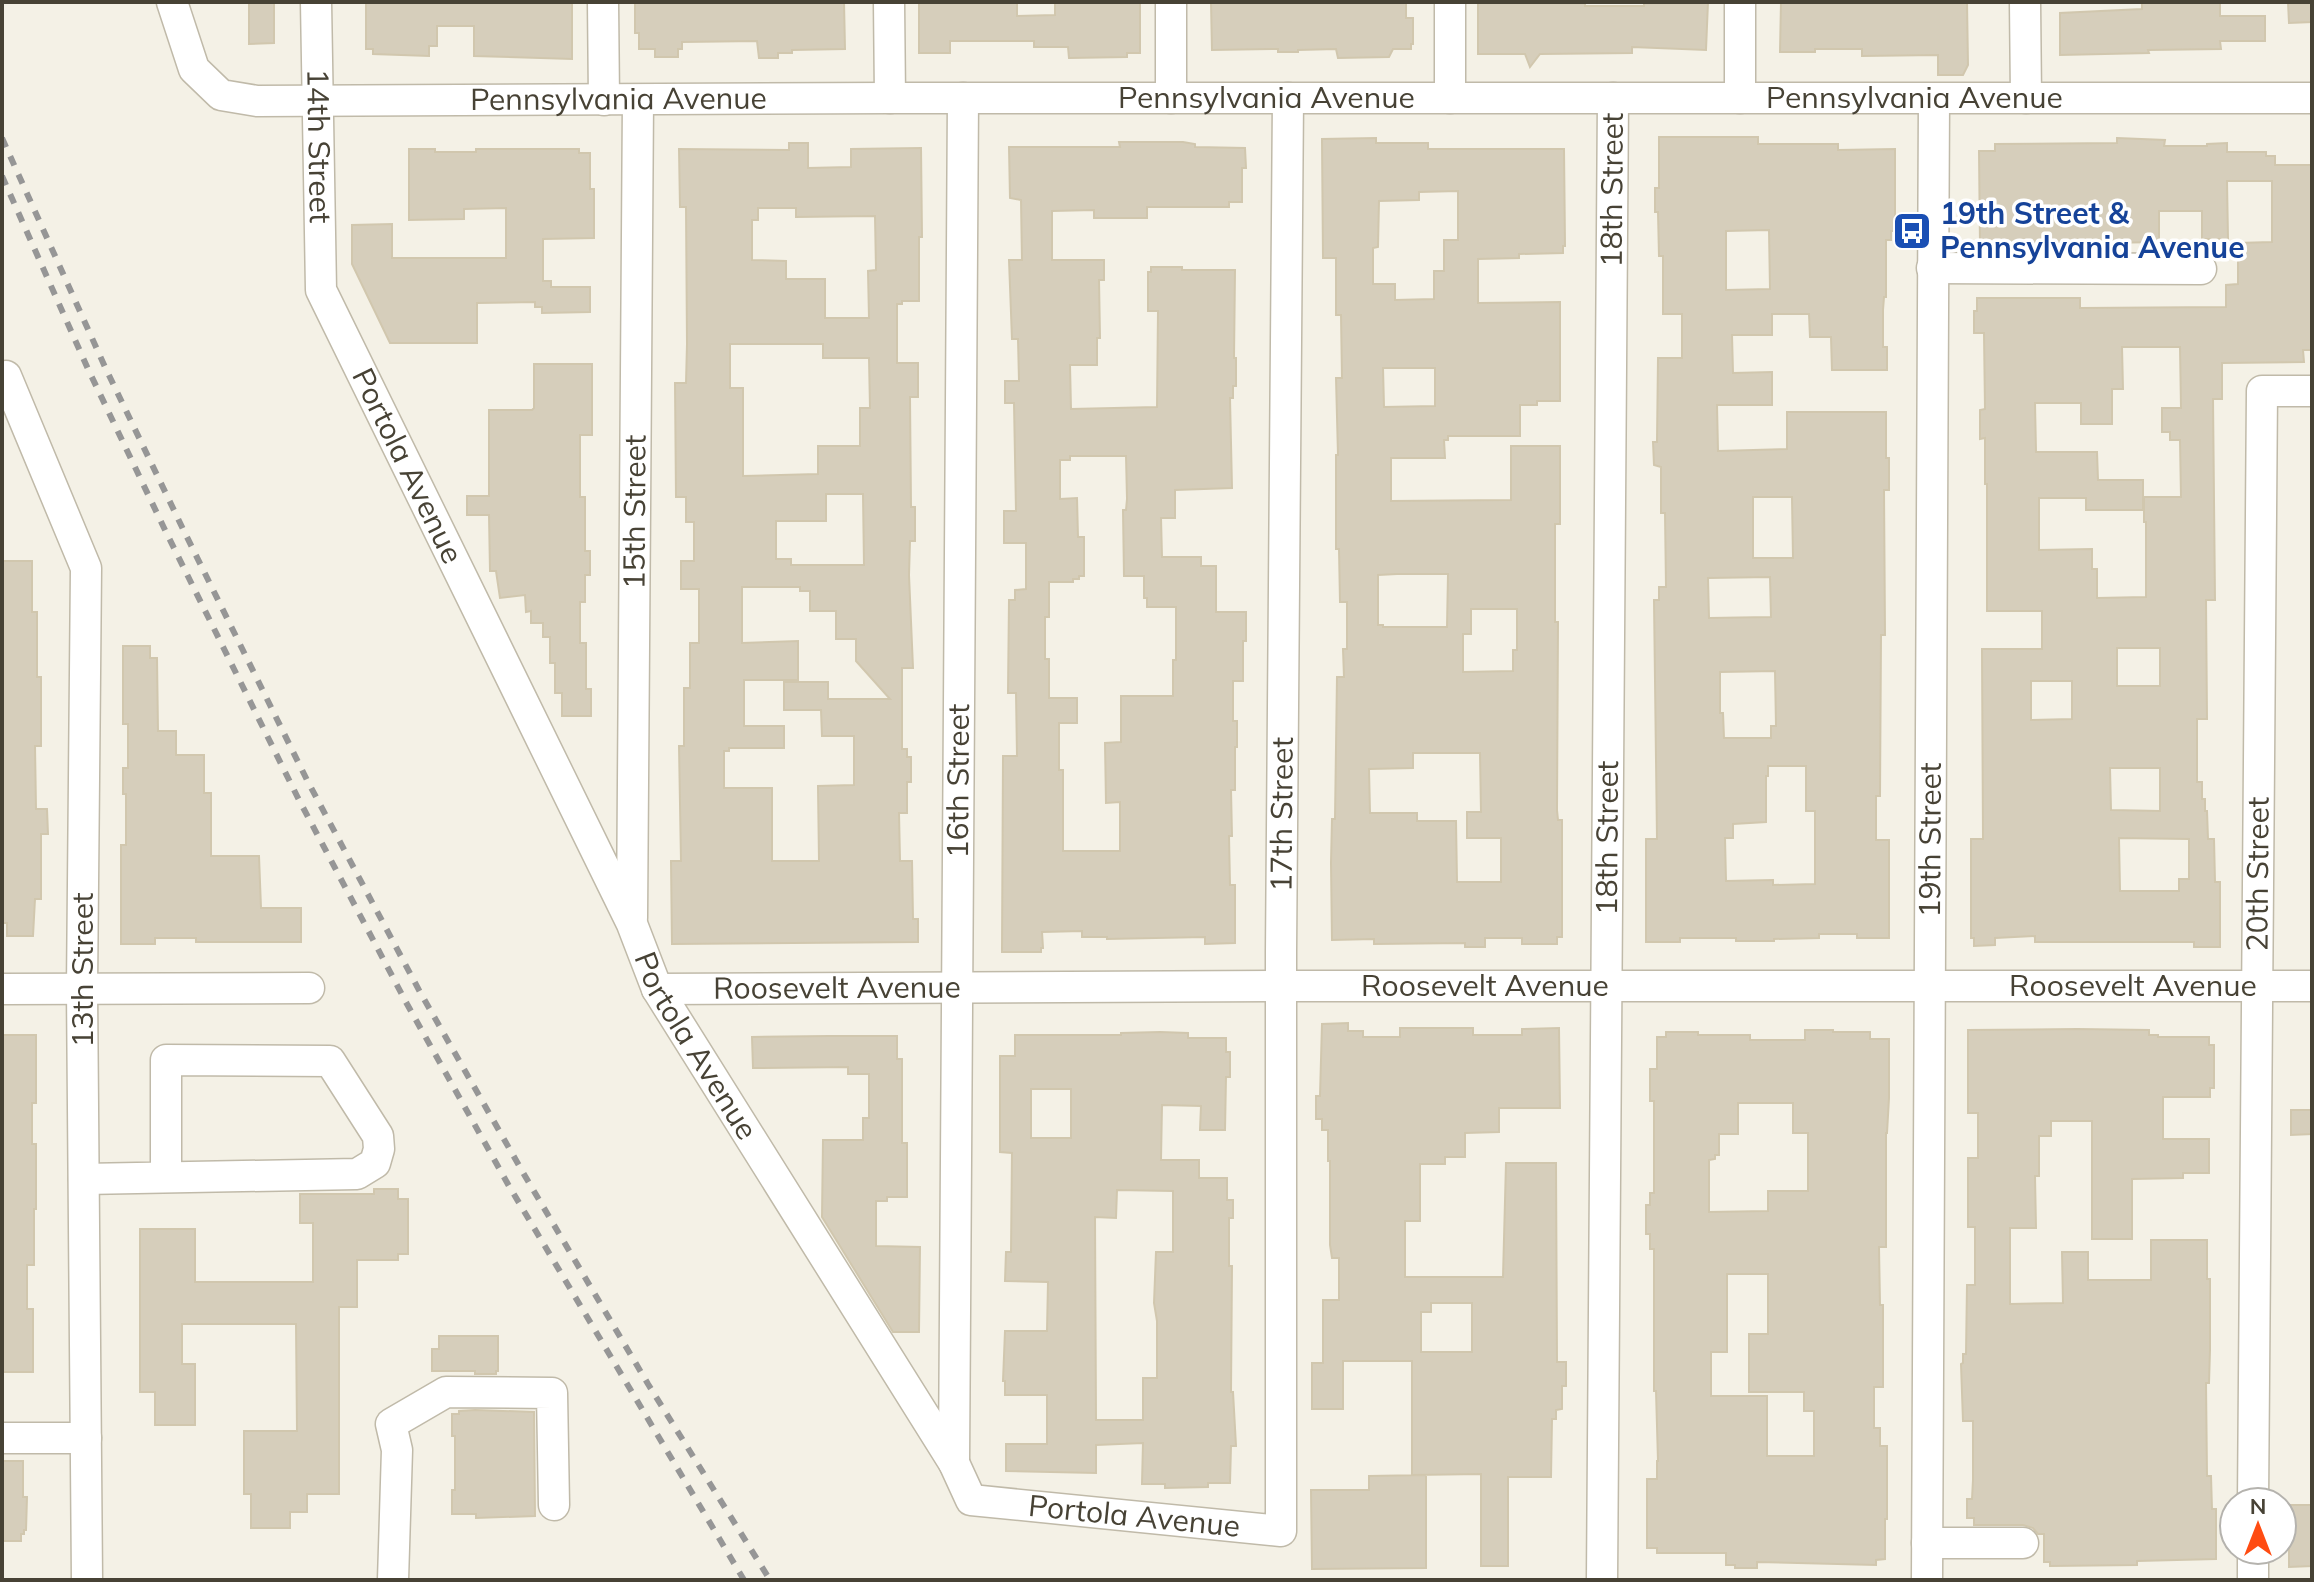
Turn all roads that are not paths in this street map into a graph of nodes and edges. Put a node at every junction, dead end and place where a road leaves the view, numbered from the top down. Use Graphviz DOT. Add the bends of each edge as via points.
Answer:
graph roads {
  1 [pos="172,2"];
  2 [pos="316,2"];
  3 [pos="603,2"];
  4 [pos="889,2"];
  5 [pos="1171,2"];
  6 [pos="1450,2"];
  7 [pos="1740,2"];
  8 [pos="2025,2"];
  9 [pos="890,98"];
  10 [pos="963,98"];
  11 [pos="1171,98"];
  12 [pos="1288,98"];
  13 [pos="1450,98"];
  14 [pos="1613,98"];
  15 [pos="1740,98"];
  16 [pos="2026,98"];
  17 [pos="2312,98"];
  18 [pos="1934,99"];
  19 [pos="604,100"];
  20 [pos="638,100"];
  21 [pos="316,101"];
  22 [pos="1932,268"];
  23 [pos="2201,269"];
  24 [pos="321,290"];
  25 [pos="6,376"];
  26 [pos="2312,391"];
  27 [pos="632,924"];
  28 [pos="1930,985"];
  29 [pos="1281,986"];
  30 [pos="2256,986"];
  31 [pos="2312,986"];
  32 [pos="1606,987"];
  33 [pos="309,988"];
  34 [pos="958,988"];
  35 [pos="2,989"];
  36 [pos="82,989"];
  37 [pos="657,989"];
  38 [pos="166,1177"];
  39 [pos="84,1179"];
  40 [pos="2,1438"];
  41 [pos="86,1438"];
  42 [pos="954,1463"];
  43 [pos="2253,1486"];
  44 [pos="554,1505"];
  45 [pos="1281,1531"];
  46 [pos="1927,1543"];
  47 [pos="2023,1543"];
  48 [pos="87,1580"];
  49 [pos="393,1580"];
  50 [pos="1602,1580"];
  51 [pos="1927,1580"];
  1 -- 21 [label="street, Pennsylvania Avenue" via="194,69 221,95"];
  2 -- 21 [label="street, 14th Street"];
  3 -- 19 [label="street"];
  4 -- 9 [label="street"];
  5 -- 11 [label="street"];
  6 -- 13 [label="street"];
  7 -- 15 [label="street"];
  8 -- 16 [label="street"];
  9 -- 10 [label="street, Pennsylvania Avenue"];
  9 -- 20 [label="street, Pennsylvania Avenue"];
  10 -- 11 [label="street, Pennsylvania Avenue"];
  10 -- 34 [label="street, 16th Street"];
  11 -- 12 [label="street, Pennsylvania Avenue"];
  12 -- 13 [label="street, Pennsylvania Avenue"];
  12 -- 29 [label="street, 17th Street"];
  13 -- 14 [label="street, Pennsylvania Avenue"];
  14 -- 15 [label="street, Pennsylvania Avenue"];
  14 -- 32 [label="street, 18th Street"];
  15 -- 18 [label="street, Pennsylvania Avenue"];
  16 -- 17 [label="street, Pennsylvania Avenue"];
  16 -- 18 [label="street, Pennsylvania Avenue"];
  18 -- 22 [label="street, 19th Street"];
  19 -- 20 [label="street, Pennsylvania Avenue"];
  19 -- 21 [label="street, Pennsylvania Avenue"];
  20 -- 27 [label="street, 15th Street"];
  21 -- 24 [label="street, 14th Street"];
  22 -- 23 [label="street"];
  22 -- 28 [label="street, 19th Street"];
  24 -- 27 [label="street, Portola Avenue"];
  25 -- 36 [label="street, 13th Street" via="86,568"];
  26 -- 30 [label="street, 20th Street" via="2262,391"];
  27 -- 37 [label="street, Portola Avenue"];
  28 -- 30 [label="street, Roosevelt Avenue"];
  28 -- 32 [label="street, Roosevelt Avenue"];
  28 -- 46 [label="street, 19th Street"];
  29 -- 32 [label="street, Roosevelt Avenue"];
  29 -- 34 [label="street, Roosevelt Avenue"];
  29 -- 45 [label="street, 17th Street"];
  30 -- 31 [label="street, Roosevelt Avenue"];
  30 -- 43 [label="street, 20th Street"];
  32 -- 50 [label="street, 18th Street"];
  33 -- 36 [label="street"];
  34 -- 37 [label="street, Roosevelt Avenue"];
  34 -- 42 [label="street, 16th Street"];
  35 -- 36 [label="street"];
  36 -- 39 [label="street, 13th Street"];
  37 -- 42 [label="street, Portola Avenue"];
  38 -- 38 [label="street" via="357,1174 375,1163 378,1136 330,1061 166,1060"];
  38 -- 39 [label="street"];
  39 -- 41 [label="street, 13th Street"];
  40 -- 41 [label="street"];
  41 -- 48 [label="street, 13th Street"];
  42 -- 45 [label="street, Portola Avenue" via="971,1500"];
  44 -- 49 [label="street" via="552,1393 446,1392 391,1424 397,1450"];
  46 -- 47 [label="street"];
  46 -- 51 [label="street, 19th Street"];
}
